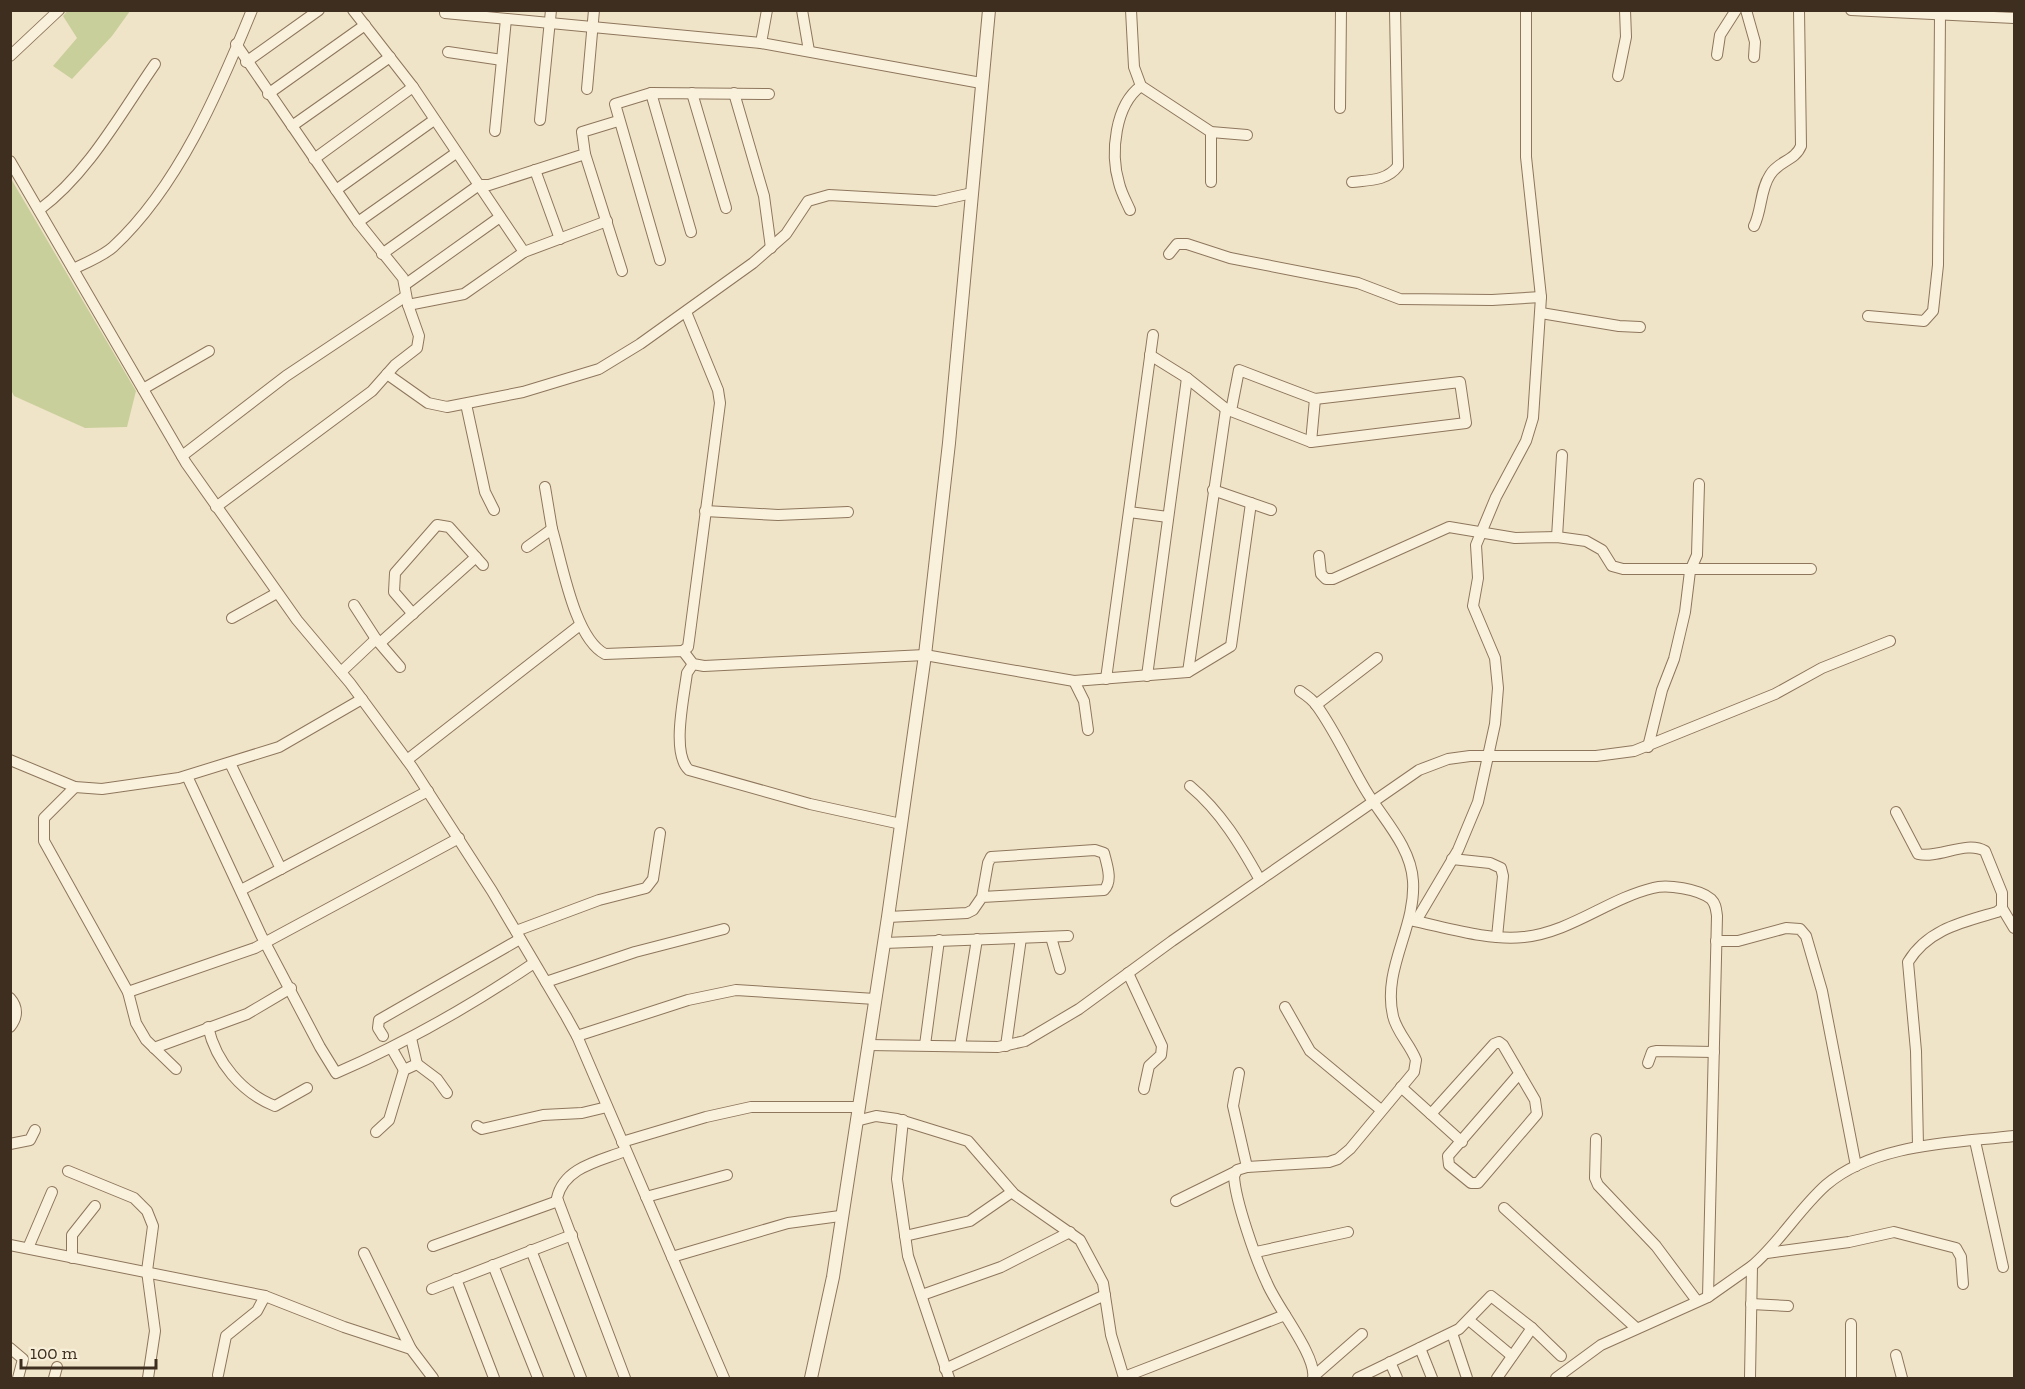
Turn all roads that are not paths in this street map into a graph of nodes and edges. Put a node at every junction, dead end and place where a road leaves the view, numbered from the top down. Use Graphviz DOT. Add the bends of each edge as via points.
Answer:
graph roads {
  1 [pos="59,10"];
  2 [pos="252,10"];
  3 [pos="319,10"];
  4 [pos="353,10"];
  5 [pos="445,10"];
  6 [pos="550,10"];
  7 [pos="594,10"];
  8 [pos="767,10"];
  9 [pos="802,10"];
  10 [pos="989,10"];
  11 [pos="1131,10"];
  12 [pos="1341,10"];
  13 [pos="1395,10"];
  14 [pos="1526,10"];
  15 [pos="1625,10"];
  16 [pos="1736,10"];
  17 [pos="1746,10"];
  18 [pos="1799,10"];
  19 [pos="1851,10"];
  20 [pos="1861,11"];
  21 [pos="1910,12"];
  22 [pos="1969,13"];
  23 [pos="1940,15"];
  24 [pos="506,18"];
  25 [pos="2014,18"];
  26 [pos="549,22"];
  27 [pos="365,25"];
  28 [pos="592,26"];
  29 [pos="760,43"];
  30 [pos="236,44"];
  31 [pos="809,51"];
  32 [pos="448,52"];
  33 [pos="1717,55"];
  34 [pos="10,56"];
  35 [pos="390,57"];
  36 [pos="1754,57"];
  37 [pos="502,60"];
  38 [pos="246,62"];
  39 [pos="155,64"];
  40 [pos="1618,76"];
  41 [pos="981,83"];
  42 [pos="1141,86"];
  43 [pos="413,87"];
  44 [pos="587,89"];
  45 [pos="651,93"];
  46 [pos="692,93"];
  47 [pos="734,93"];
  48 [pos="268,94"];
  49 [pos="769,94"];
  50 [pos="1340,108"];
  51 [pos="434,120"];
  52 [pos="540,120"];
  53 [pos="618,121"];
  54 [pos="292,126"];
  55 [pos="495,131"];
  56 [pos="1211,132"];
  57 [pos="1247,135"];
  58 [pos="456,153"];
  59 [pos="585,154"];
  60 [pos="314,159"];
  61 [pos="10,161"];
  62 [pos="535,170"];
  63 [pos="1211,182"];
  64 [pos="1352,182"];
  65 [pos="479,185"];
  66 [pos="336,190"];
  67 [pos="972,193"];
  68 [pos="726,208"];
  69 [pos="39,210"];
  70 [pos="1130,210"];
  71 [pos="500,217"];
  72 [pos="607,221"];
  73 [pos="358,222"];
  74 [pos="1754,226"];
  75 [pos="691,232"];
  76 [pos="560,239"];
  77 [pos="771,248"];
  78 [pos="524,252"];
  79 [pos="382,254"];
  80 [pos="1169,254"];
  81 [pos="660,260"];
  82 [pos="73,269"];
  83 [pos="622,271"];
  84 [pos="406,284"];
  85 [pos="1541,297"];
  86 [pos="407,300"];
  87 [pos="686,312"];
  88 [pos="1541,313"];
  89 [pos="1868,316"];
  90 [pos="1640,327"];
  91 [pos="1153,334"];
  92 [pos="208,351"];
  93 [pos="1150,355"];
  94 [pos="387,374"];
  95 [pos="1187,378"];
  96 [pos="143,389"];
  97 [pos="1316,399"];
  98 [pos="466,404"];
  99 [pos="1228,410"];
  100 [pos="1311,442"];
  101 [pos="1562,455"];
  102 [pos="182,456"];
  103 [pos="1699,484"];
  104 [pos="545,487"];
  105 [pos="1213,489"];
  106 [pos="1251,503"];
  107 [pos="216,507"];
  108 [pos="494,510"];
  109 [pos="1271,510"];
  110 [pos="705,512"];
  111 [pos="848,512"];
  112 [pos="1129,512"];
  113 [pos="1168,517"];
  114 [pos="552,529"];
  115 [pos="1479,532"];
  116 [pos="1557,537"];
  117 [pos="527,548"];
  118 [pos="1318,556"];
  119 [pos="1811,569"];
  120 [pos="1690,571"];
  121 [pos="277,593"];
  122 [pos="354,605"];
  123 [pos="414,614"];
  124 [pos="232,618"];
  125 [pos="580,625"];
  126 [pos="378,641"];
  127 [pos="1890,641"];
  128 [pos="683,651"];
  129 [pos="925,654"];
  130 [pos="1377,658"];
  131 [pos="693,664"];
  132 [pos="400,667"];
  133 [pos="341,672"];
  134 [pos="1188,672"];
  135 [pos="1147,676"];
  136 [pos="1106,679"];
  137 [pos="1074,681"];
  138 [pos="1300,690"];
  139 [pos="362,699"];
  140 [pos="1316,705"];
  141 [pos="1088,730"];
  142 [pos="1648,747"];
  143 [pos="1488,755"];
  144 [pos="10,760"];
  145 [pos="407,760"];
  146 [pos="230,763"];
  147 [pos="187,776"];
  148 [pos="1190,786"];
  149 [pos="75,787"];
  150 [pos="428,791"];
  151 [pos="1372,801"];
  152 [pos="1896,812"];
  153 [pos="901,824"];
  154 [pos="660,833"];
  155 [pos="459,838"];
  156 [pos="1452,859"];
  157 [pos="281,869"];
  158 [pos="1260,880"];
  159 [pos="241,890"];
  160 [pos="982,897"];
  161 [pos="2002,908"];
  162 [pos="888,917"];
  163 [pos="1413,920"];
  164 [pos="2014,928"];
  165 [pos="724,929"];
  166 [pos="518,935"];
  167 [pos="1068,936"];
  168 [pos="1052,937"];
  169 [pos="1497,937"];
  170 [pos="1021,938"];
  171 [pos="977,939"];
  172 [pos="939,940"];
  173 [pos="1716,941"];
  174 [pos="266,942"];
  175 [pos="884,943"];
  176 [pos="534,963"];
  177 [pos="1060,969"];
  178 [pos="1128,973"];
  179 [pos="546,982"];
  180 [pos="291,988"];
  181 [pos="128,992"];
  182 [pos="10,998"];
  183 [pos="875,999"];
  184 [pos="1285,1007"];
  185 [pos="10,1027"];
  186 [pos="208,1028"];
  187 [pos="383,1036"];
  188 [pos="577,1036"];
  189 [pos="411,1038"];
  190 [pos="868,1045"];
  191 [pos="925,1045"];
  192 [pos="960,1046"];
  193 [pos="1006,1046"];
  194 [pos="154,1048"];
  195 [pos="392,1049"];
  196 [pos="1714,1052"];
  197 [pos="1648,1063"];
  198 [pos="417,1064"];
  199 [pos="176,1069"];
  200 [pos="404,1071"];
  201 [pos="1239,1073"];
  202 [pos="1520,1074"];
  203 [pos="307,1088"];
  204 [pos="1401,1088"];
  205 [pos="1144,1089"];
  206 [pos="447,1093"];
  207 [pos="607,1107"];
  208 [pos="858,1107"];
  209 [pos="1381,1110"];
  210 [pos="1431,1114"];
  211 [pos="903,1120"];
  212 [pos="856,1121"];
  213 [pos="477,1126"];
  214 [pos="35,1130"];
  215 [pos="376,1132"];
  216 [pos="2014,1136"];
  217 [pos="1596,1139"];
  218 [pos="1975,1141"];
  219 [pos="1462,1142"];
  220 [pos="10,1144"];
  221 [pos="1918,1146"];
  222 [pos="624,1147"];
  223 [pos="1856,1166"];
  224 [pos="1246,1167"];
  225 [pos="68,1171"];
  226 [pos="1235,1172"];
  227 [pos="727,1175"];
  228 [pos="52,1192"];
  229 [pos="1012,1192"];
  230 [pos="646,1197"];
  231 [pos="558,1202"];
  232 [pos="1176,1202"];
  233 [pos="95,1206"];
  234 [pos="1504,1208"];
  235 [pos="840,1216"];
  236 [pos="1070,1232"];
  237 [pos="1348,1232"];
  238 [pos="572,1235"];
  239 [pos="905,1236"];
  240 [pos="10,1245"];
  241 [pos="433,1246"];
  242 [pos="28,1248"];
  243 [pos="531,1250"];
  244 [pos="1256,1252"];
  245 [pos="1767,1253"];
  246 [pos="364,1254"];
  247 [pos="672,1257"];
  248 [pos="72,1258"];
  249 [pos="493,1264"];
  250 [pos="1752,1266"];
  251 [pos="2002,1267"];
  252 [pos="147,1271"];
  253 [pos="456,1279"];
  254 [pos="1963,1284"];
  255 [pos="432,1289"];
  256 [pos="922,1295"];
  257 [pos="1105,1295"];
  258 [pos="265,1296"];
  259 [pos="1708,1297"];
  260 [pos="1697,1301"];
  261 [pos="1751,1304"];
  262 [pos="1788,1306"];
  263 [pos="1285,1315"];
  264 [pos="1470,1321"];
  265 [pos="1851,1324"];
  266 [pos="1635,1327"];
  267 [pos="1532,1328"];
  268 [pos="1362,1334"];
  269 [pos="1452,1334"];
  270 [pos="10,1348"];
  271 [pos="1420,1348"];
  272 [pos="411,1349"];
  273 [pos="1896,1355"];
  274 [pos="1512,1356"];
  275 [pos="1561,1356"];
  276 [pos="1390,1362"];
  277 [pos="57,1367"];
  278 [pos="947,1374"];
  279 [pos="218,1375"];
  280 [pos="1314,1377"];
  281 [pos="18,1378"];
  282 [pos="54,1378"];
  283 [pos="148,1378"];
  284 [pos="433,1378"];
  285 [pos="494,1378"];
  286 [pos="538,1378"];
  287 [pos="580,1378"];
  288 [pos="625,1378"];
  289 [pos="724,1378"];
  290 [pos="811,1378"];
  291 [pos="1124,1378"];
  292 [pos="1361,1378"];
  293 [pos="1397,1378"];
  294 [pos="1432,1378"];
  295 [pos="1467,1378"];
  296 [pos="1497,1378"];
  297 [pos="1556,1378"];
  298 [pos="1750,1378"];
  299 [pos="1851,1378"];
  300 [pos="1902,1378"];
  1 -- 34 [label="street"];
  2 -- 30 [label="street"];
  3 -- 38 [label="street"];
  4 -- 27 [label="street"];
  5 -- 24 [label="street"];
  6 -- 26 [label="street"];
  7 -- 28 [label="street"];
  8 -- 29 [label="street"];
  9 -- 31 [label="street"];
  10 -- 41 [label="street"];
  11 -- 42 [label="street" via="1134,67"];
  12 -- 50 [label="street"];
  13 -- 64 [label="street" via="1398,166 1381,179"];
  14 -- 85 [label="street" via="1526,157"];
  15 -- 40 [label="street" via="1626,37"];
  16 -- 33 [label="street" via="1720,35"];
  17 -- 36 [label="street" via="1755,42"];
  18 -- 74 [label="street" via="1801,146 1797,154 1769,176"];
  19 -- 20 [label="street"];
  20 -- 21 [label="street"];
  21 -- 23 [label="street"];
  22 -- 23 [label="street"];
  22 -- 25 [label="street"];
  23 -- 89 [label="street" via="1938,265 1933,311 1924,321"];
  24 -- 26 [label="street"];
  24 -- 37 [label="street"];
  26 -- 28 [label="street"];
  26 -- 52 [label="street"];
  27 -- 35 [label="street"];
  27 -- 48 [label="street"];
  28 -- 29 [label="street"];
  28 -- 44 [label="street"];
  29 -- 31 [label="street"];
  30 -- 38 [label="street"];
  30 -- 82 [label="street" via="221,82 154,202 112,248"];
  31 -- 41 [label="street"];
  32 -- 37 [label="street"];
  35 -- 43 [label="street"];
  35 -- 54 [label="street"];
  37 -- 55 [label="street"];
  38 -- 48 [label="street"];
  39 -- 69 [label="street" via="91,156 56,198"];
  41 -- 67 [label="street"];
  42 -- 56 [label="street"];
  42 -- 70 [label="street" via="1126,102 1115,152 1119,186"];
  43 -- 51 [label="street"];
  43 -- 60 [label="street"];
  45 -- 46 [label="street"];
  45 -- 53 [label="street" via="616,102"];
  45 -- 75 [label="street"];
  46 -- 47 [label="street"];
  46 -- 68 [label="street"];
  47 -- 49 [label="street"];
  47 -- 77 [label="street" via="764,196"];
  48 -- 54 [label="street"];
  51 -- 58 [label="street"];
  51 -- 66 [label="street"];
  53 -- 59 [label="street" via="582,132"];
  53 -- 81 [label="street"];
  54 -- 60 [label="street"];
  56 -- 57 [label="street"];
  56 -- 63 [label="street"];
  58 -- 65 [label="street"];
  58 -- 73 [label="street"];
  59 -- 62 [label="street"];
  59 -- 72 [label="street"];
  60 -- 66 [label="street"];
  61 -- 69 [label="street"];
  62 -- 65 [label="street"];
  62 -- 76 [label="street"];
  65 -- 71 [label="street"];
  65 -- 79 [label="street"];
  66 -- 73 [label="street"];
  67 -- 77 [label="street" via="936,201 820,196 808,201 786,234"];
  67 -- 129 [label="street"];
  69 -- 82 [label="street"];
  71 -- 78 [label="street"];
  71 -- 84 [label="street"];
  72 -- 76 [label="street"];
  72 -- 83 [label="street"];
  73 -- 79 [label="street"];
  76 -- 78 [label="street"];
  77 -- 87 [label="street"];
  78 -- 86 [label="street" via="464,294"];
  79 -- 84 [label="street"];
  80 -- 85 [label="street" via="1177,244 1187,244 1230,258 1358,283 1400,299"];
  82 -- 96 [label="street"];
  84 -- 86 [label="street"];
  85 -- 88 [label="street"];
  86 -- 94 [label="street" via="419,343 413,353"];
  86 -- 102 [label="street" via="286,376"];
  87 -- 98 [label="street" via="599,369"];
  87 -- 110 [label="street" via="720,398"];
  88 -- 90 [label="street"];
  88 -- 115 [label="street" via="1530,431"];
  91 -- 93 [label="street"];
  92 -- 96 [label="street"];
  93 -- 95 [label="street"];
  93 -- 112 [label="street"];
  94 -- 98 [label="street" via="428,404"];
  94 -- 107 [label="street" via="372,391"];
  95 -- 99 [label="street"];
  95 -- 113 [label="street"];
  96 -- 102 [label="street"];
  97 -- 99 [label="street" via="1239,370"];
  97 -- 100 [label="street"];
  97 -- 100 [label="street" via="1460,382 1466,423"];
  98 -- 108 [label="street" via="485,492"];
  99 -- 100 [label="street"];
  99 -- 105 [label="street"];
  101 -- 116 [label="street"];
  102 -- 107 [label="street"];
  103 -- 120 [label="street" via="1698,545"];
  104 -- 114 [label="street"];
  105 -- 106 [label="street"];
  105 -- 134 [label="street"];
  106 -- 109 [label="street"];
  106 -- 134 [label="street" via="1232,646"];
  107 -- 121 [label="street"];
  110 -- 111 [label="street"];
  110 -- 128 [label="street" via="688,647"];
  112 -- 113 [label="street"];
  112 -- 136 [label="street"];
  113 -- 135 [label="street"];
  114 -- 117 [label="street"];
  114 -- 125 [label="street"];
  115 -- 116 [label="street" via="1515,538"];
  115 -- 118 [label="street" via="1449,527 1334,579 1321,574"];
  115 -- 143 [label="street" via="1478,583 1473,606 1498,672 1495,724"];
  116 -- 120 [label="street" via="1593,543 1616,568"];
  119 -- 120 [label="street"];
  120 -- 142 [label="street" via="1674,659"];
  121 -- 124 [label="street"];
  121 -- 133 [label="street"];
  122 -- 126 [label="street"];
  123 -- 123 [label="street" via="480,561 449,527 437,525 395,573 394,592"];
  123 -- 126 [label="street"];
  125 -- 128 [label="street" via="590,642 605,654"];
  125 -- 145 [label="street"];
  126 -- 132 [label="street"];
  126 -- 133 [label="street"];
  127 -- 142 [label="street"];
  128 -- 131 [label="street"];
  129 -- 131 [label="street"];
  129 -- 137 [label="street"];
  129 -- 153 [label="street"];
  130 -- 140 [label="street"];
  131 -- 153 [label="street" via="687,673 679,749 689,770 810,804"];
  133 -- 139 [label="street"];
  134 -- 135 [label="street"];
  135 -- 136 [label="street"];
  136 -- 137 [label="street"];
  137 -- 141 [label="street" via="1084,701"];
  138 -- 140 [label="street"];
  139 -- 145 [label="street"];
  139 -- 146 [label="street" via="279,747"];
  140 -- 151 [label="street"];
  142 -- 143 [label="street" via="1596,756"];
  143 -- 151 [label="street" via="1432,764"];
  143 -- 156 [label="street" via="1478,802"];
  144 -- 149 [label="street"];
  145 -- 150 [label="street"];
  146 -- 147 [label="street"];
  146 -- 157 [label="street"];
  147 -- 149 [label="street" via="102,789"];
  147 -- 159 [label="street"];
  148 -- 158 [label="street" via="1226,823"];
  149 -- 181 [label="street" via="44,818 44,841"];
  150 -- 155 [label="street"];
  150 -- 157 [label="street"];
  151 -- 158 [label="street"];
  151 -- 163 [label="street" via="1409,861"];
  152 -- 161 [label="street" via="1918,854 1977,848 1985,851 2002,893"];
  153 -- 162 [label="street"];
  154 -- 166 [label="street" via="653,879 646,888 599,900"];
  155 -- 166 [label="street"];
  155 -- 174 [label="street"];
  156 -- 163 [label="street"];
  156 -- 169 [label="street" via="1501,868"];
  157 -- 159 [label="street"];
  158 -- 178 [label="street"];
  159 -- 174 [label="street"];
  160 -- 160 [label="street" via="1104,890 1108,882 1104,853 1095,850 991,857"];
  160 -- 162 [label="street" via="967,913"];
  161 -- 164 [label="street"];
  161 -- 221 [label="street" via="1943,929 1908,962 1916,1051"];
  162 -- 175 [label="street"];
  163 -- 169 [label="street"];
  163 -- 204 [label="street" via="1397,955 1391,990 1396,1027 1416,1060 1414,1072"];
  165 -- 179 [label="street" via="635,952"];
  166 -- 176 [label="street"];
  166 -- 187 [label="street" via="379,1020"];
  167 -- 168 [label="street"];
  168 -- 170 [label="street"];
  168 -- 177 [label="street"];
  169 -- 173 [label="street" via="1521,938 1550,932 1646,890 1664,887 1710,899 1716,908"];
  170 -- 171 [label="street"];
  170 -- 193 [label="street"];
  171 -- 172 [label="street"];
  171 -- 192 [label="street"];
  172 -- 175 [label="street"];
  172 -- 191 [label="street"];
  173 -- 196 [label="street"];
  173 -- 223 [label="street" via="1738,941 1786,928 1800,929 1806,936 1822,991"];
  174 -- 180 [label="street"];
  174 -- 181 [label="street"];
  175 -- 183 [label="street"];
  176 -- 179 [label="street"];
  176 -- 189 [label="street" via="469,1007"];
  178 -- 193 [label="street" via="1054,1026"];
  178 -- 205 [label="street" via="1162,1046 1159,1059 1149,1066"];
  179 -- 188 [label="street"];
  180 -- 186 [label="street" via="247,1014"];
  180 -- 195 [label="street" via="336,1073"];
  181 -- 194 [label="street" via="136,1023"];
  182 -- 185 [label="street" via="16,1004 16,1019"];
  183 -- 188 [label="street" via="736,990 688,1000"];
  183 -- 190 [label="street"];
  184 -- 209 [label="street" via="1310,1051"];
  186 -- 194 [label="street"];
  186 -- 203 [label="street" via="222,1061 256,1098 275,1106"];
  188 -- 207 [label="street"];
  189 -- 195 [label="street"];
  189 -- 198 [label="street"];
  190 -- 191 [label="street"];
  190 -- 208 [label="street"];
  191 -- 192 [label="street"];
  192 -- 193 [label="street"];
  194 -- 199 [label="street"];
  195 -- 200 [label="street"];
  196 -- 197 [label="street" via="1654,1051"];
  196 -- 259 [label="street"];
  198 -- 200 [label="street"];
  198 -- 206 [label="street"];
  200 -- 215 [label="street" via="389,1120"];
  201 -- 224 [label="street" via="1233,1106"];
  202 -- 210 [label="street" via="1503,1045 1496,1043"];
  202 -- 219 [label="street"];
  202 -- 219 [label="street" via="1535,1100 1537,1114 1478,1183 1471,1183 1448,1162 1450,1152"];
  204 -- 209 [label="street"];
  204 -- 210 [label="street"];
  207 -- 213 [label="street"];
  207 -- 222 [label="street"];
  208 -- 212 [label="street"];
  208 -- 222 [label="street" via="751,1107 706,1117"];
  209 -- 224 [label="street" via="1350,1149 1329,1162"];
  210 -- 219 [label="street"];
  211 -- 212 [label="street" via="876,1116"];
  211 -- 229 [label="street" via="968,1141"];
  211 -- 239 [label="street" via="897,1179"];
  212 -- 235 [label="street"];
  214 -- 220 [label="street" via="30,1140"];
  216 -- 218 [label="street"];
  217 -- 260 [label="street" via="1598,1185 1656,1246"];
  218 -- 221 [label="street"];
  218 -- 251 [label="street"];
  221 -- 223 [label="street"];
  222 -- 230 [label="street"];
  222 -- 231 [label="street" via="570,1174 558,1193"];
  223 -- 245 [label="street" via="1826,1185"];
  224 -- 226 [label="street"];
  225 -- 252 [label="street" via="134,1198 147,1211 153,1226"];
  226 -- 232 [label="street"];
  226 -- 244 [label="street" via="1234,1182"];
  227 -- 230 [label="street"];
  228 -- 242 [label="street"];
  229 -- 236 [label="street"];
  229 -- 239 [label="street" via="970,1221"];
  230 -- 247 [label="street"];
  231 -- 238 [label="street"];
  231 -- 241 [label="street"];
  233 -- 248 [label="street" via="72,1235"];
  234 -- 266 [label="street"];
  235 -- 247 [label="street" via="788,1223"];
  235 -- 290 [label="street" via="833,1277"];
  236 -- 256 [label="street" via="1001,1267"];
  236 -- 257 [label="street" via="1087,1250"];
  237 -- 244 [label="street"];
  238 -- 243 [label="street"];
  238 -- 288 [label="street"];
  239 -- 256 [label="street"];
  240 -- 242 [label="street"];
  242 -- 248 [label="street"];
  243 -- 249 [label="street"];
  243 -- 287 [label="street"];
  244 -- 263 [label="street" via="1267,1284"];
  245 -- 250 [label="street"];
  245 -- 254 [label="street" via="1893,1232 1956,1248 1961,1257"];
  246 -- 272 [label="street"];
  247 -- 289 [label="street"];
  248 -- 252 [label="street"];
  249 -- 253 [label="street"];
  249 -- 286 [label="street"];
  250 -- 259 [label="street"];
  250 -- 261 [label="street"];
  252 -- 258 [label="street"];
  252 -- 283 [label="street" via="155,1331"];
  253 -- 255 [label="street"];
  253 -- 285 [label="street"];
  256 -- 278 [label="street"];
  257 -- 278 [label="street"];
  257 -- 291 [label="street" via="1111,1335"];
  258 -- 272 [label="street"];
  258 -- 279 [label="street" via="257,1311 226,1336"];
  259 -- 260 [label="street"];
  260 -- 266 [label="street"];
  261 -- 262 [label="street"];
  261 -- 298 [label="street"];
  263 -- 280 [label="street" via="1305,1350"];
  263 -- 291 [label="street"];
  264 -- 267 [label="street" via="1491,1296"];
  264 -- 269 [label="street"];
  264 -- 274 [label="street"];
  265 -- 299 [label="street"];
  266 -- 297 [label="street" via="1583,1356"];
  267 -- 274 [label="street"];
  267 -- 275 [label="street"];
  268 -- 280 [label="street"];
  269 -- 271 [label="street"];
  269 -- 295 [label="street"];
  270 -- 281 [label="street" via="23,1359"];
  271 -- 276 [label="street"];
  271 -- 294 [label="street"];
  272 -- 284 [label="street"];
  273 -- 300 [label="street"];
  274 -- 296 [label="street"];
  276 -- 292 [label="street"];
  276 -- 293 [label="street"];
  277 -- 282 [label="street"];
}
